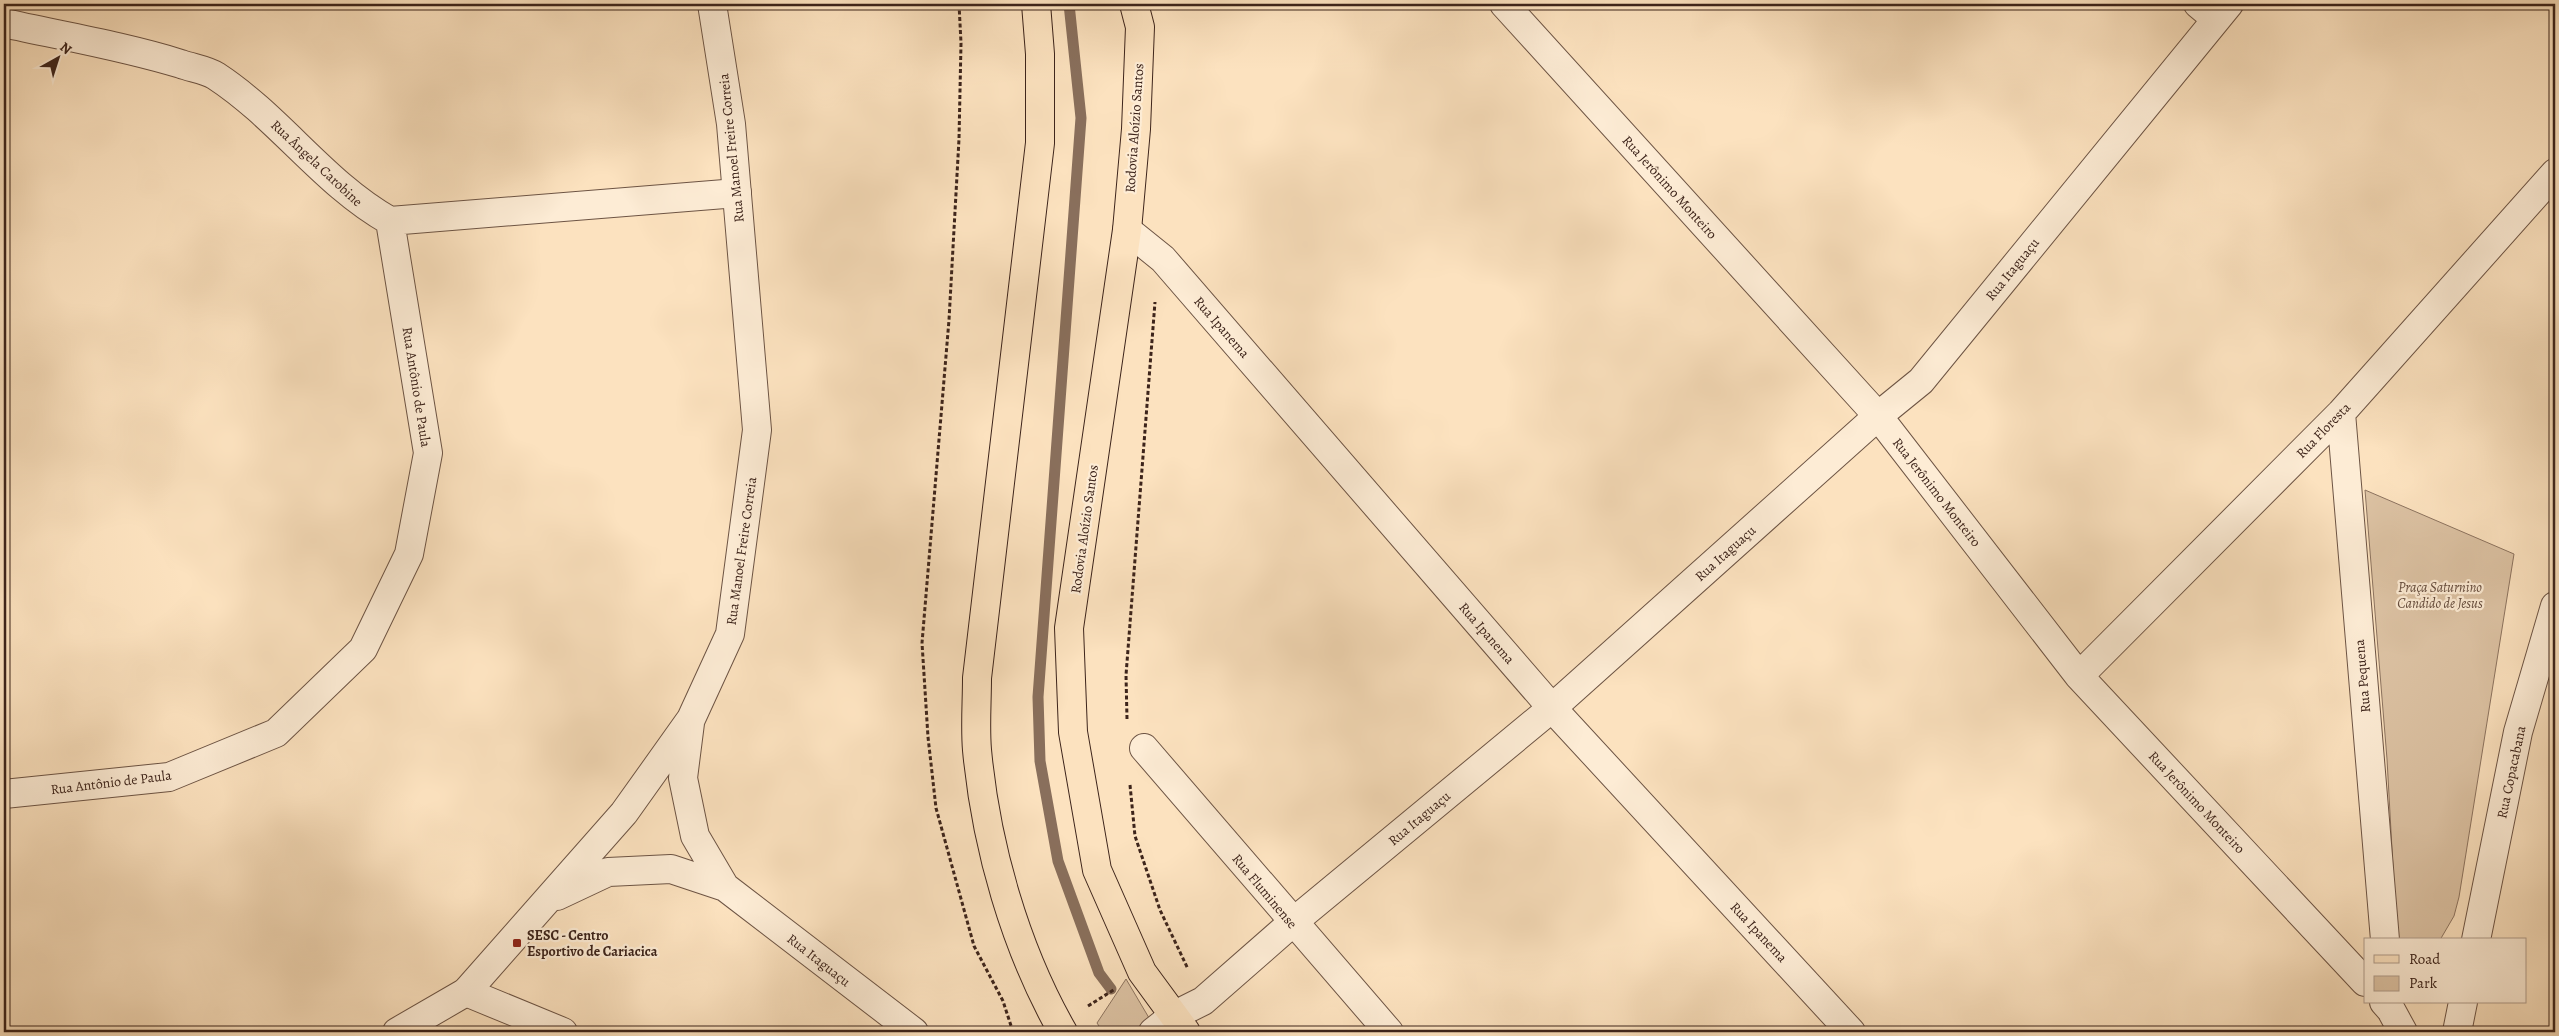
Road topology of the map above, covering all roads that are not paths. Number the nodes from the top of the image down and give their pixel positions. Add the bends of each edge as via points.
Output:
1 (712, 4) edge
2 (1036, 4) edge
3 (1134, 4) edge
4 (1504, 4) edge
5 (2214, 9) edge
6 (4, 23) edge
7 (2555, 174) edge
8 (737, 193) junction
9 (390, 221) junction
10 (1127, 230) junction
11 (2341, 413) junction
12 (1878, 416) junction
13 (2555, 606) edge
14 (2079, 676) junction
15 (1552, 708) junction
16 (691, 719) junction
17 (1144, 748) dead end
18 (4, 794) edge
19 (724, 887) junction
20 (547, 901) junction
21 (1292, 923) junction
22 (2385, 938) edge
23 (2476, 938) edge
24 (2364, 981) edge
25 (466, 992) junction
26 (2463, 1004) edge
27 (1171, 1027) edge
28 (1061, 1028) edge
29 (398, 1032) edge
30 (563, 1032) edge
31 (914, 1032) edge
32 (1389, 1032) edge
33 (1851, 1032) edge
34 (2457, 1032) edge

1 - 8 street, Rua Manoel Freire Correia via 731,124
2 - 28 main road via 1040,54 1040,144 976,678 977,749 987,822 1005,890 1027,954
3 - 10 main road, Rodovia Aloízio Santos via 1140,27 1136,129
4 - 12 street, Rua Jerônimo Monteiro
5 - 12 street, Rua Itaguaçu via 1921,381
6 - 9 street, Rua Ângela Carobine via 162,58 214,75 253,103 346,192
7 - 11 street, Rua Floresta
8 - 9 street
8 - 16 street, Rua Manoel Freire Correia via 757,430 730,634
9 - 18 street, Rua Antônio de Paula via 428,453 409,554 363,649 276,733 170,777
10 - 15 street, Rua Ipanema via 1159,255
10 - 27 main road, Rodovia Aloízio Santos via 1069,628 1072,732 1097,870 1142,972
11 - 14 street, Rua Floresta
11 - 22 street, Rua Pequena
12 - 14 street, Rua Jerônimo Monteiro
12 - 15 street, Rua Itaguaçu
13 - 23 street, Rua Copacabana via 2518,732
14 - 24 street, Rua Jerônimo Monteiro
15 - 21 street, Rua Itaguaçu
15 - 33 street, Rua Ipanema
16 - 19 street, Rua Itaguaçu via 683,778 695,836
16 - 20 street, Rua Manoel Freire Correia via 624,813
17 - 21 street, Rua Fluminense
19 - 20 street, Rua Itaguaçu via 671,869 608,872
19 - 31 street, Rua Itaguaçu
20 - 25 street, Rua Manoel Freire Correia
21 - 27 street, Rua Itaguaçu
21 - 32 street, Rua Fluminense
25 - 29 street, Rua Manoel Freire Correia
25 - 30 street
26 - 34 street

